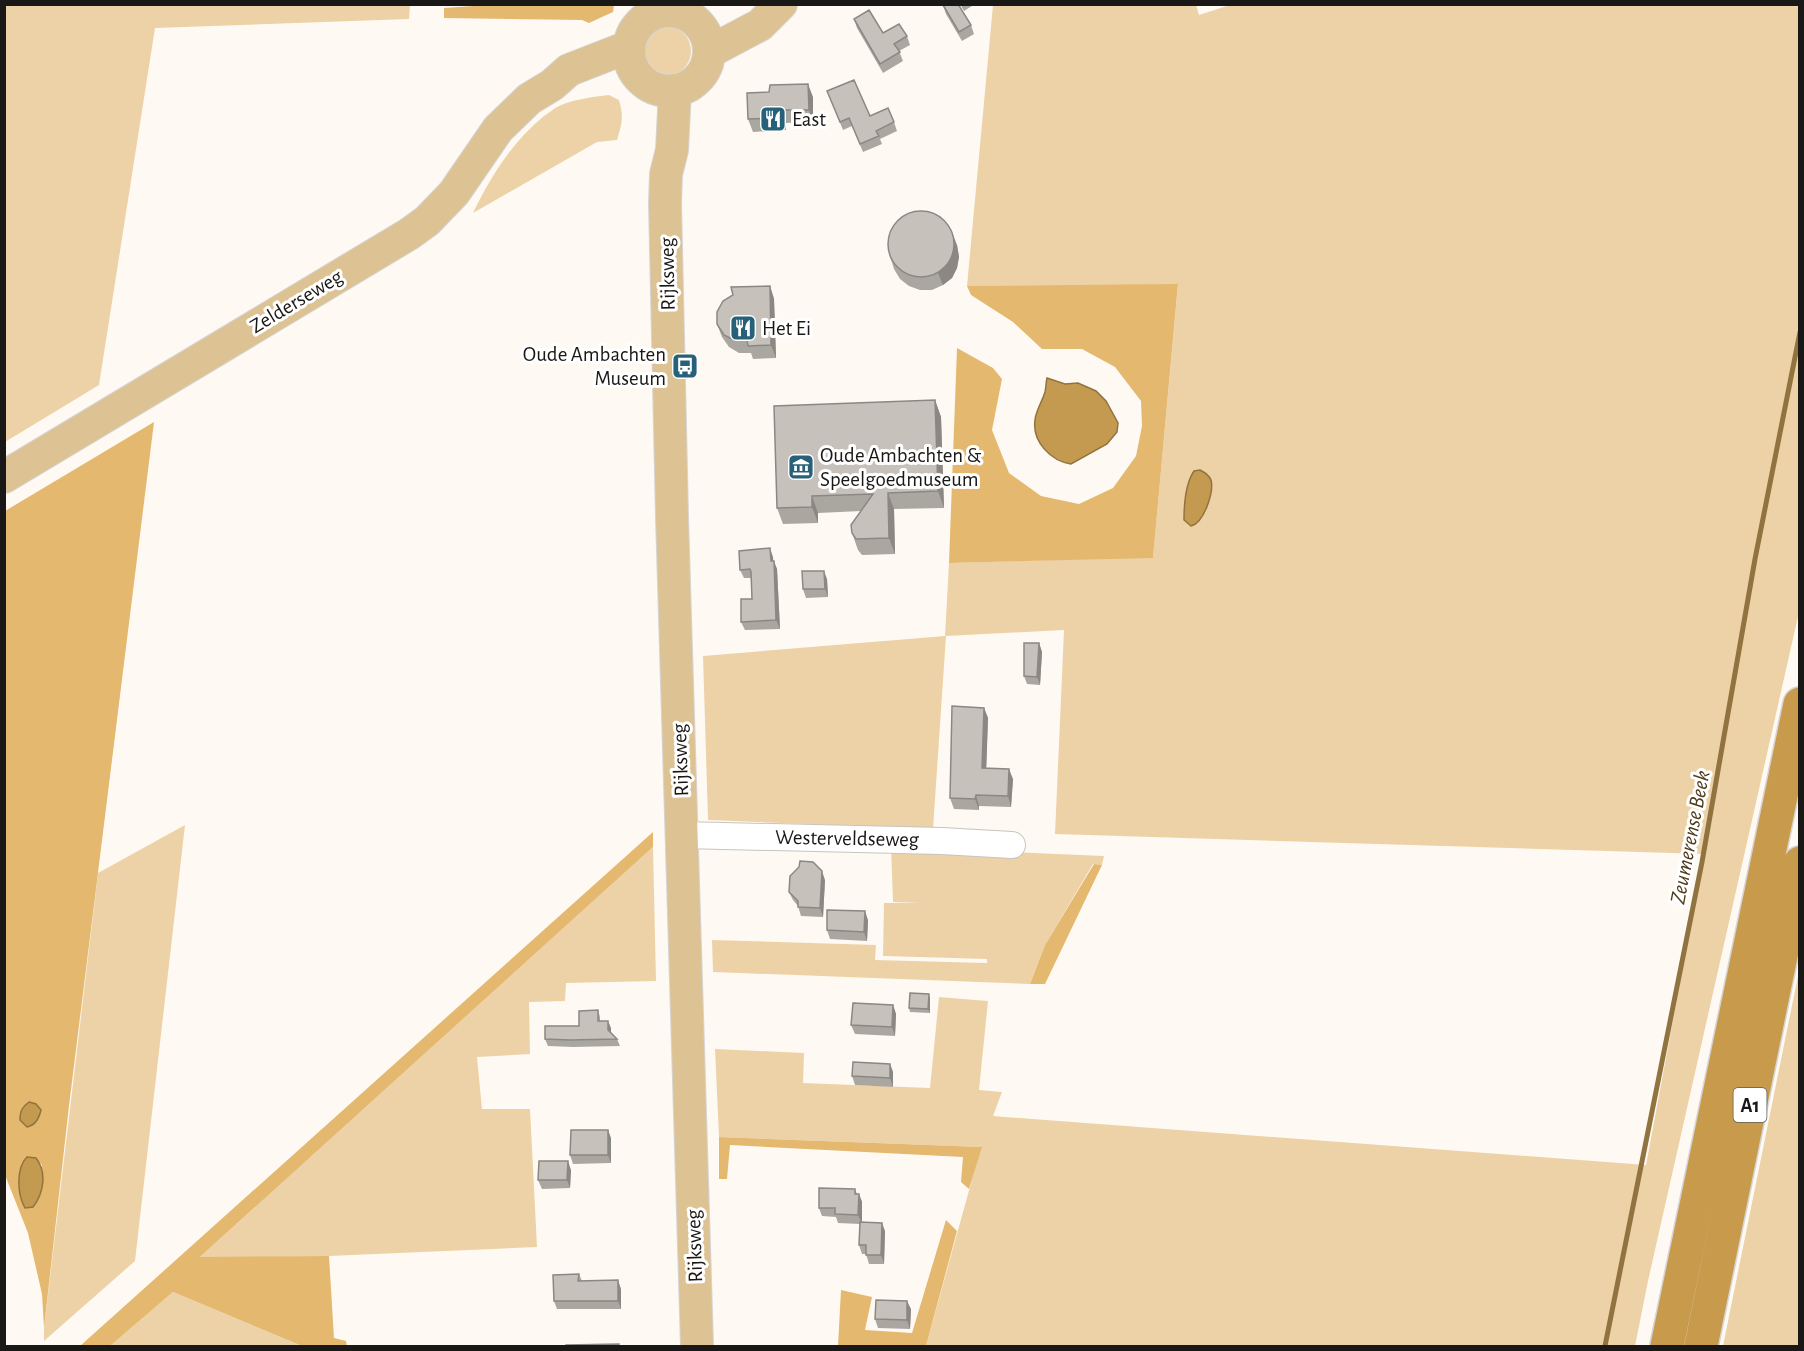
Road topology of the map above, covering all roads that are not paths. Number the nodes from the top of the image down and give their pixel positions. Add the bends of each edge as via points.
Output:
1 (780, 5) edge
2 (663, 9) edge
3 (706, 40) junction
4 (648, 74) junction
5 (4, 477) edge
6 (1800, 704) edge
7 (682, 835) junction
8 (1012, 845) dead end
9 (1800, 863) edge
10 (697, 1347) edge
11 (1667, 1347) edge
12 (1701, 1347) edge

1 - 3 main road via 760,25
2 - 3 main road via 691,17
2 - 4 main road via 640,22 632,33
3 - 4 main road via 702,73 686,87
4 - 5 main road, Zelderseweg via 552,85 529,99 498,129 454,193 427,221
4 - 7 main road, Rijksweg via 672,150 666,174
6 - 11 highway, A1
7 - 8 street, Westerveldseweg
7 - 10 main road, Rijksweg
9 - 12 highway, A1

